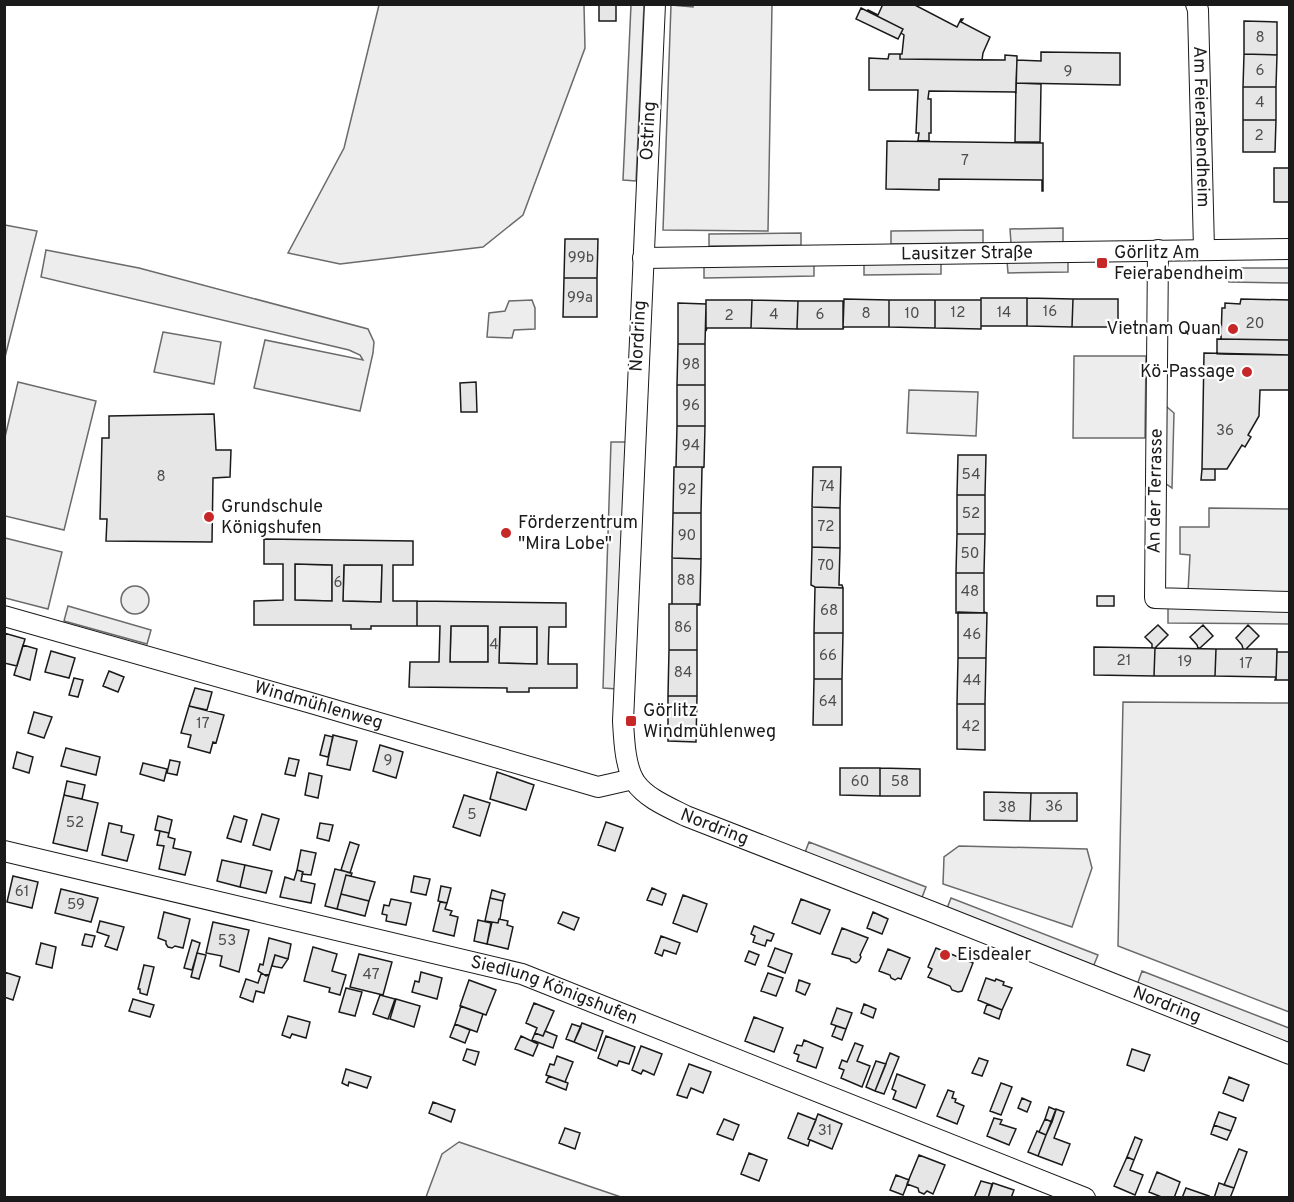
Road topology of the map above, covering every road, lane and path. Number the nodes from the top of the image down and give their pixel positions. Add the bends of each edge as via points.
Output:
1 (655, 4) edge
2 (1196, 4) edge
3 (1204, 249) junction
4 (1290, 249) edge
5 (1158, 250) junction
6 (643, 258) junction
7 (1290, 602) edge
8 (4, 616) edge
9 (633, 778) junction
10 (4, 851) edge
11 (1290, 1054) edge
12 (1084, 1197) edge

1 - 6 street, Ostring
2 - 3 street, Am Feierabendheim
3 - 4 street, Lausitzer Straße
3 - 5 street, Lausitzer Straße
5 - 6 street, Lausitzer Straße
5 - 7 street, An der Terrasse via 1155,598
6 - 9 street, Nordring via 623,721
8 - 9 street, Windmühlenweg via 598,787
9 - 11 street, Nordring via 657,801 686,816
10 - 12 street, Siedlung Königshufen via 522,974

